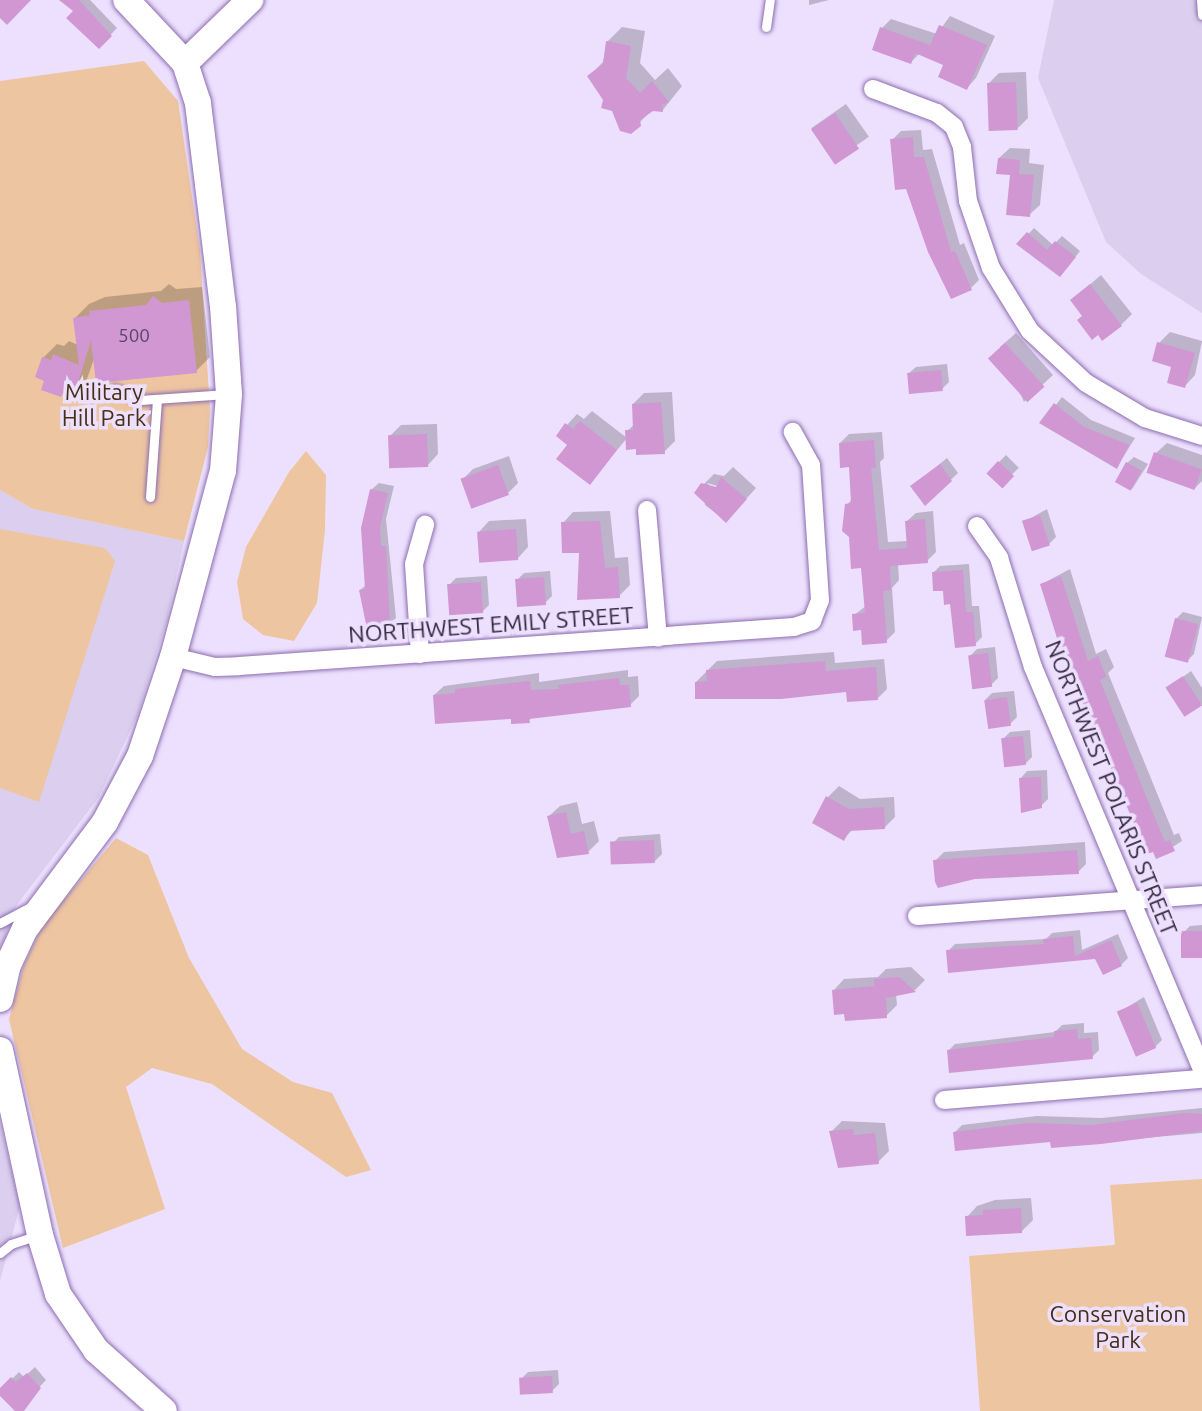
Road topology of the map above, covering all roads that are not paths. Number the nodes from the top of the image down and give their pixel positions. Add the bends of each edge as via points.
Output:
1 (126, 0) edge
2 (250, 0) edge
3 (770, 0) edge
4 (1201, 0) edge
5 (1202, 15) edge
6 (766, 27) dead end
7 (185, 63) junction
8 (873, 89) dead end
9 (115, 389) dead end
10 (229, 394) junction
11 (157, 399) junction
12 (793, 432) dead end
13 (1202, 436) edge
14 (150, 497) dead end
15 (647, 510) dead end
16 (425, 525) dead end
17 (977, 526) dead end
18 (658, 638) junction
19 (420, 654) junction
20 (173, 657) junction
21 (1202, 895) edge
22 (49, 897) junction
23 (1131, 901) junction
24 (917, 916) dead end
25 (0, 923) edge
26 (4, 962) edge
27 (0, 999) edge
28 (0, 1050) edge
29 (1202, 1070) edge
30 (1202, 1079) edge
31 (944, 1100) dead end
32 (40, 1235) junction
33 (0, 1253) edge
34 (164, 1411) edge

1 - 7 street
2 - 7 street
3 - 6 lane
4 - 5 lane
7 - 10 street via 198,103 209,168
8 - 13 street via 937,113 954,127 962,148 968,201 991,268 1030,331 1086,383 1144,418
9 - 11 lane via 141,400
10 - 11 lane
10 - 20 street via 218,494
11 - 14 lane
12 - 18 street, NORTHWEST EMILY STREET via 811,465 820,600 812,621 794,627
15 - 18 street
16 - 19 street via 414,564
17 - 23 street, NORTHWEST POLARIS STREET via 999,558 1033,667
18 - 19 street, NORTHWEST EMILY STREET
19 - 20 street, NORTHWEST EMILY STREET via 215,667
20 - 22 street via 126,788
21 - 23 street
22 - 25 lane
22 - 26 street
23 - 24 street
23 - 29 street, NORTHWEST POLARIS STREET
26 - 27 street
28 - 32 street
30 - 31 street
32 - 33 lane via 10,1244
32 - 34 street via 58,1294 76,1325

